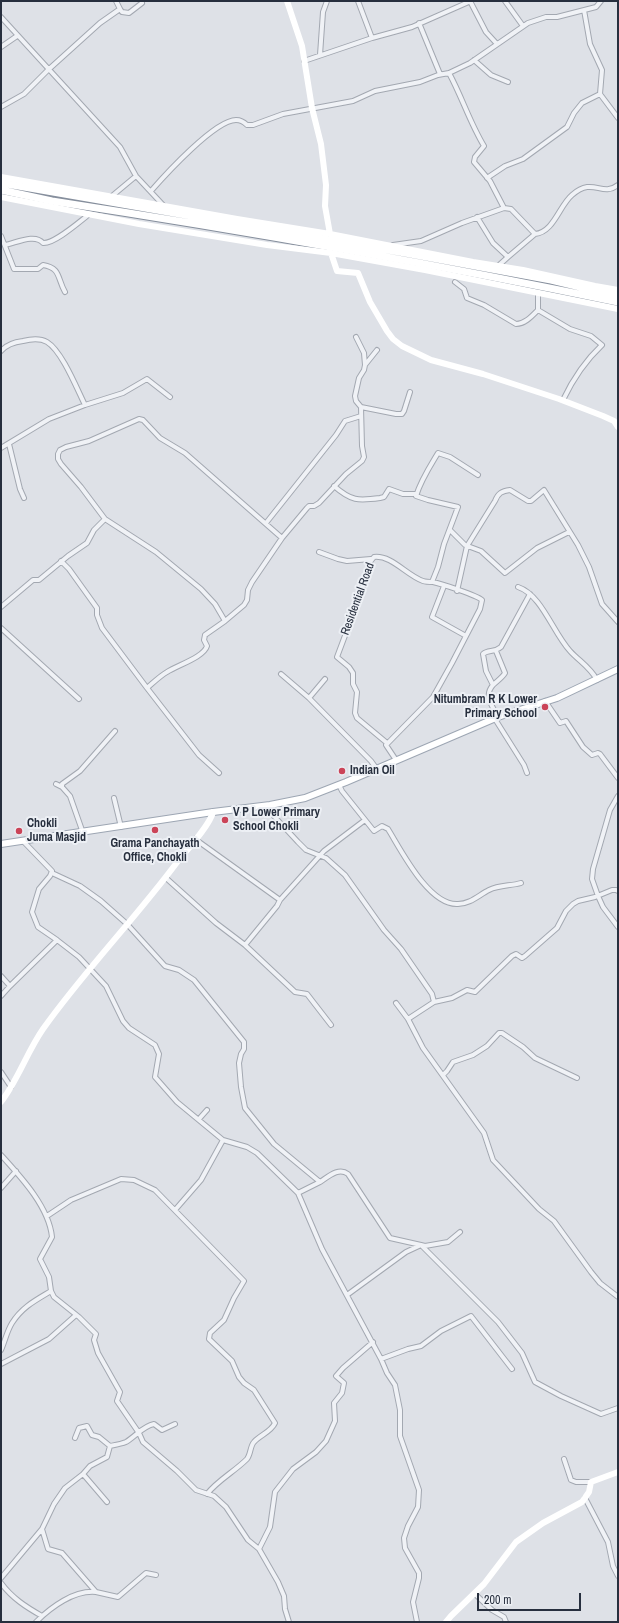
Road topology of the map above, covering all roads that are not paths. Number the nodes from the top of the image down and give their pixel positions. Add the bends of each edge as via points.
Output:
1 (116, 1) edge
2 (287, 1) edge
3 (327, 1) edge
4 (358, 1) edge
5 (505, 1) edge
6 (601, 1) edge
7 (468, 2) edge
8 (142, 3) dead end
9 (120, 10) junction
10 (584, 10) junction
11 (1, 17) edge
12 (419, 23) junction
13 (523, 26) junction
14 (17, 36) junction
15 (372, 38) junction
16 (497, 44) junction
17 (1, 47) edge
18 (320, 55) junction
19 (474, 60) junction
20 (304, 61) junction
21 (48, 70) junction
22 (449, 73) junction
23 (440, 74) junction
24 (508, 82) dead end
25 (600, 94) junction
26 (1, 106) edge
27 (312, 108) junction
28 (618, 118) edge
29 (136, 176) junction
30 (1, 177) edge
31 (488, 178) junction
32 (1, 183) edge
33 (618, 185) edge
34 (1, 190) edge
35 (151, 191) junction
36 (112, 196) junction
37 (1, 197) edge
38 (165, 207) junction
39 (504, 208) junction
40 (87, 216) dead end
41 (477, 218) junction
42 (330, 234) junction
43 (535, 234) junction
44 (1, 236) edge
45 (5, 245) junction
46 (389, 245) junction
47 (331, 253) junction
48 (508, 257) junction
49 (498, 266) junction
50 (455, 282) dead end
51 (618, 290) edge
52 (65, 292) dead end
53 (538, 292) junction
54 (618, 296) edge
55 (618, 302) edge
56 (618, 309) edge
57 (538, 310) junction
58 (356, 337) dead end
59 (1, 350) edge
60 (377, 350) dead end
61 (365, 365) junction
62 (410, 392) dead end
63 (170, 397) dead end
64 (563, 400) junction
65 (85, 405) junction
66 (361, 407) junction
67 (361, 416) junction
68 (618, 427) edge
69 (8, 444) junction
70 (1, 448) edge
71 (434, 449) dead end
72 (438, 453) junction
73 (478, 475) dead end
74 (334, 486) junction
75 (417, 494) junction
76 (24, 498) dead end
77 (105, 519) junction
78 (266, 523) junction
79 (450, 530) junction
80 (569, 532) junction
81 (282, 538) junction
82 (468, 546) junction
83 (319, 552) dead end
84 (372, 556) junction
85 (61, 561) junction
86 (432, 582) junction
87 (444, 586) junction
88 (518, 587) dead end
89 (457, 591) junction
90 (530, 594) junction
91 (1, 607) edge
92 (225, 621) junction
93 (618, 622) edge
94 (1, 628) edge
95 (466, 636) junction
96 (496, 651) junction
97 (618, 669) edge
98 (281, 674) dead end
99 (325, 679) dead end
100 (597, 680) junction
101 (493, 685) junction
102 (147, 688) junction
103 (309, 698) junction
104 (79, 699) dead end
105 (545, 701) junction
106 (497, 718) junction
107 (115, 731) dead end
108 (387, 743) junction
109 (396, 760) junction
110 (376, 768) junction
111 (219, 773) dead end
112 (527, 773) dead end
113 (618, 778) edge
114 (56, 784) dead end
115 (339, 785) junction
116 (62, 787) junction
117 (618, 796) edge
118 (114, 798) dead end
119 (270, 805) junction
120 (213, 812) junction
121 (365, 820) junction
122 (120, 827) junction
123 (83, 832) junction
124 (195, 839) junction
125 (23, 841) junction
126 (1, 844) edge
127 (320, 856) junction
128 (52, 873) junction
129 (166, 878) junction
130 (521, 883) dead end
131 (618, 891) edge
132 (598, 896) junction
133 (280, 900) junction
134 (127, 924) junction
135 (618, 926) edge
136 (58, 940) junction
137 (245, 945) junction
138 (89, 968) junction
139 (1, 976) edge
140 (10, 986) junction
141 (1, 996) edge
142 (434, 1002) junction
143 (396, 1004) dead end
144 (408, 1019) junction
145 (331, 1025) dead end
146 (1, 1072) edge
147 (443, 1075) junction
148 (577, 1078) dead end
149 (11, 1087) junction
150 (1, 1102) edge
151 (207, 1110) dead end
152 (199, 1119) junction
153 (223, 1140) junction
154 (1, 1155) edge
155 (16, 1171) junction
156 (320, 1182) junction
157 (1, 1188) edge
158 (298, 1194) junction
159 (175, 1210) junction
160 (46, 1216) junction
161 (460, 1232) dead end
162 (421, 1245) junction
163 (51, 1291) junction
164 (347, 1295) junction
165 (618, 1297) edge
166 (76, 1315) junction
167 (373, 1342) junction
168 (1, 1350) edge
169 (381, 1359) junction
170 (1, 1364) edge
171 (512, 1369) dead end
172 (618, 1408) edge
173 (175, 1424) dead end
174 (139, 1433) junction
175 (75, 1438) dead end
176 (110, 1446) junction
177 (564, 1459) dead end
178 (618, 1472) edge
179 (83, 1474) junction
180 (591, 1482) junction
181 (207, 1494) junction
182 (585, 1498) junction
183 (107, 1502) dead end
184 (42, 1529) junction
185 (259, 1549) junction
186 (156, 1575) dead end
187 (618, 1576) edge
188 (1, 1578) edge
189 (1, 1583) edge
190 (96, 1592) junction
191 (475, 1594) junction
192 (42, 1616) junction
193 (36, 1622) edge
194 (289, 1622) edge
195 (417, 1622) edge
196 (446, 1622) edge
197 (506, 1622) edge

1 - 9 street
2 - 20 main road via 302,46
3 - 18 street via 323,12
4 - 15 street
5 - 13 street
6 - 10 street via 596,7
7 - 12 street
7 - 16 street via 486,32
8 - 9 street via 129,13
9 - 21 street via 100,23
10 - 13 street via 546,17
10 - 25 street via 590,44 602,70
11 - 14 street
12 - 15 street via 402,31
12 - 23 street
13 - 16 street
14 - 17 street
14 - 21 street
15 - 18 street
16 - 19 street
18 - 20 street
19 - 22 street
19 - 24 street via 491,75
20 - 27 main road
21 - 26 street via 24,94
21 - 29 street via 120,147
22 - 23 street
22 - 31 street via 484,146 474,158 474,162
23 - 27 street via 420,82 375,91 353,101
25 - 28 street
25 - 31 street via 582,103 566,127 523,160 505,166
27 - 35 street via 283,114 253,125 236,120 217,128 178,162
27 - 42 main road via 321,144 326,185 325,206
29 - 35 street
29 - 36 street
30 - 36 main road
31 - 39 street
32 - 54 highway via 398,252
33 - 43 street via 606,190 595,186 582,188 564,203 546,229
34 - 55 highway via 52,201 500,277
35 - 38 street
36 - 38 main road
37 - 47 main road via 139,224
38 - 42 main road
39 - 41 street
39 - 43 street via 511,209
40 - 45 street via 47,244 35,238
41 - 46 street via 421,241
41 - 48 street via 493,243
42 - 46 main road
43 - 48 street
44 - 45 street
45 - 52 street via 14,269 51,266 58,273
46 - 49 main road
47 - 53 main road
47 - 64 main road via 337,271 356,272 360,275 370,302 387,331 402,346 431,360
48 - 49 street
49 - 51 main road
50 - 57 street via 464,289 467,298 516,324 525,321
53 - 56 main road
53 - 57 street
57 - 64 street via 570,329 591,336 602,345 584,364
58 - 61 street via 364,353
59 - 65 street via 5,346 28,340 47,342 58,353
60 - 61 street
61 - 66 street via 355,396
62 - 66 street via 402,414
63 - 65 street via 147,379 124,393
64 - 68 main road via 608,419
65 - 69 street via 49,419
66 - 67 street
67 - 74 street via 364,457
67 - 78 street via 345,421
69 - 70 street
69 - 76 street
71 - 72 street
72 - 73 street via 450,457
72 - 75 street via 423,476
74 - 75 street via 354,499 384,497 389,489 403,494
74 - 81 street via 319,503 307,508
75 - 79 street via 418,498 458,507
77 - 78 street via 61,464 58,454 66,447 89,441 139,419 160,438 185,453
77 - 85 street via 94,530 87,544
77 - 92 street via 156,552 201,589 215,604
78 - 81 street
79 - 82 street
79 - 86 street
80 - 82 street via 537,548 505,573 481,551
80 - 82 street via 544,490 528,501 513,491 504,491 497,496
80 - 93 street via 589,567 602,604
81 - 92 street via 252,582 247,600
82 - 89 street
83 - 84 street via 347,561
84 - 86 street, Residential Road via 385,559 415,577
84 - 108 street, Residential Road via 337,656 352,673 357,692 357,718
85 - 91 street via 44,577 37,581 33,580
85 - 102 street via 96,608 105,632
86 - 87 street, Residential Road
87 - 89 street, Residential Road
87 - 95 street via 432,617
88 - 90 street
89 - 95 street, Residential Road via 482,600
90 - 96 street via 506,640
90 - 100 street via 569,650 587,666
92 - 102 street via 205,635 205,650 168,671
94 - 104 street
95 - 108 street via 433,697
96 - 101 street via 505,673
96 - 101 street via 485,652 483,655 486,671
97 - 100 main road
98 - 103 street
99 - 103 street
100 - 105 main road
101 - 106 street via 488,699
102 - 111 street via 199,755
103 - 110 street
105 - 106 main road
105 - 113 street via 560,723 566,721 587,751 592,755 600,754
106 - 109 main road
106 - 112 street
107 - 116 street via 80,772 62,784
108 - 109 street via 386,747
109 - 110 main road
110 - 115 main road
114 - 116 street
115 - 119 main road via 305,798
115 - 121 street
116 - 123 street via 70,796
117 - 132 street via 610,810 593,869 592,879
118 - 122 street
119 - 120 main road
119 - 127 street via 272,814 298,842 306,850
120 - 122 main road
120 - 124 main road
121 - 127 street
121 - 130 street via 374,831 382,826 388,829 414,870 442,900 458,904 475,899 489,890
122 - 123 main road
123 - 125 main road
124 - 129 main road
124 - 133 street
125 - 126 main road
125 - 128 street
127 - 133 street
127 - 142 street via 326,858 345,875 384,930 401,949 432,994
128 - 134 street via 80,886
128 - 136 street via 39,889 32,912 38,927
129 - 134 main road
129 - 137 street
131 - 132 street via 612,890
132 - 135 street
132 - 142 street via 573,904 557,928 543,941 522,958 516,954 512,956 475,992 467,990 452,998
133 - 137 street
134 - 138 main road
134 - 156 street via 164,966 180,970 194,980 242,1038 244,1049 239,1063 245,1108 274,1144
136 - 138 street
136 - 140 street
137 - 145 street via 295,992 308,994
138 - 149 main road via 42,1030
138 - 152 street via 106,986 123,1021 155,1045 159,1054 155,1077 177,1102
139 - 140 street
140 - 141 street
142 - 144 street
143 - 144 street
144 - 147 street via 423,1048
146 - 149 street
147 - 148 street via 452,1062 473,1056 502,1033 535,1058
147 - 165 street via 486,1137 494,1160 539,1209 554,1221 600,1283
149 - 150 main road
151 - 152 street
152 - 153 street
153 - 158 street via 247,1147 257,1153
153 - 159 street via 201,1180
154 - 155 street
155 - 157 street
155 - 160 street
156 - 158 street
156 - 162 street via 343,1171 390,1238
158 - 164 street via 322,1249
159 - 160 street via 155,1190 126,1178 71,1200
159 - 181 street via 244,1281 224,1320 210,1333 209,1339 232,1361 239,1377 254,1390 275,1423 273,1428 254,1442 248,1457
160 - 163 street via 52,1238 40,1259 49,1277
161 - 162 street via 448,1242
162 - 164 street via 406,1252
162 - 172 street via 498,1322 522,1353 535,1382 601,1414
163 - 166 street via 57,1300
163 - 168 street via 21,1311 12,1324
164 - 167 street
166 - 170 street via 49,1339
166 - 174 street via 96,1334 94,1340 98,1353 120,1392 117,1401
167 - 169 street
167 - 185 street via 336,1376 344,1383 342,1393 334,1403 335,1421 326,1441 293,1469 275,1492 270,1527
169 - 171 street via 420,1346 441,1331 471,1316
169 - 195 street via 396,1385 400,1410 400,1436 419,1490 418,1507 404,1538 405,1548 419,1573 419,1583 413,1602
173 - 174 street via 162,1430 154,1424 147,1425
174 - 176 street via 125,1442
174 - 181 street via 143,1442 196,1490
175 - 176 street via 79,1428 87,1426 92,1435
176 - 179 street via 107,1457 90,1466
177 - 180 street via 571,1480
178 - 180 main road
179 - 183 street
179 - 184 street via 65,1488
180 - 182 main road
181 - 185 street via 214,1496 226,1507 248,1540
182 - 187 street via 608,1542
182 - 191 main road via 521,1537
184 - 188 street
184 - 190 street via 48,1549 62,1554
185 - 194 street via 284,1596
186 - 190 street via 146,1574 118,1597
189 - 192 street via 24,1607
190 - 192 street via 90,1591 62,1601
191 - 196 main road
191 - 197 street via 504,1617
192 - 193 street

